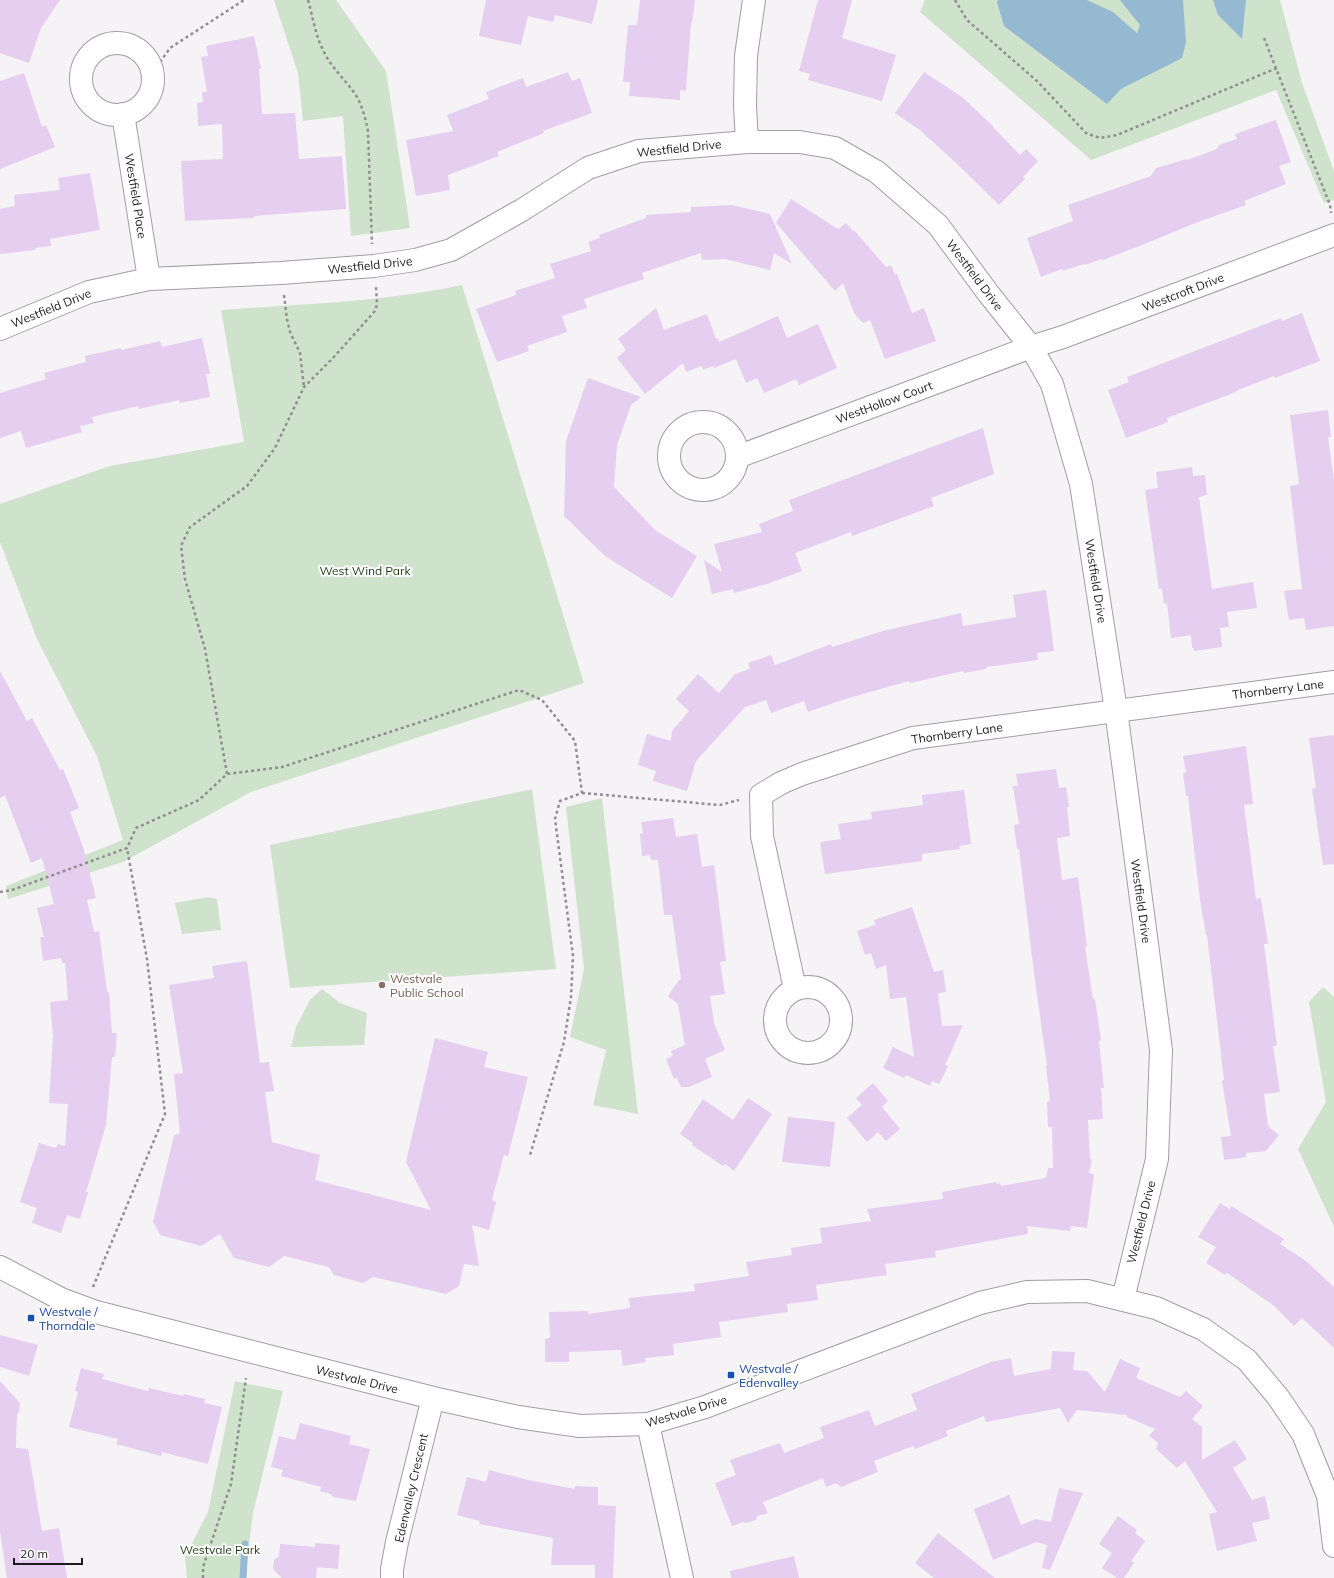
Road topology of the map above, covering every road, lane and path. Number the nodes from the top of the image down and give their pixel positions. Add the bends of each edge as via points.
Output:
1 (244, 0) edge
2 (308, 0) edge
3 (754, 0) edge
4 (955, 0) edge
5 (1264, 38) dead end
6 (1277, 68) junction
7 (153, 72) junction
8 (123, 114) junction
9 (747, 142) junction
10 (1333, 238) edge
11 (373, 248) dead end
12 (281, 273) junction
13 (149, 279) junction
14 (376, 285) dead end
15 (0, 329) edge
16 (1031, 347) junction
17 (304, 387) junction
18 (737, 456) dead end
19 (1334, 682) edge
20 (1116, 710) junction
21 (227, 774) junction
22 (582, 793) junction
23 (761, 795) junction
24 (127, 848) junction
25 (0, 892) edge
26 (795, 989) dead end
27 (530, 1155) dead end
28 (0, 1267) edge
29 (1123, 1299) junction
30 (84, 1308) junction
31 (246, 1378) dead end
32 (433, 1398) junction
33 (648, 1424) junction
34 (1334, 1546) edge
35 (203, 1578) edge
36 (392, 1578) edge
37 (682, 1578) edge

1 - 7 path via 170,48
2 - 11 path via 323,50 356,97 364,114 368,132
3 - 9 street via 746,56
4 - 6 path via 967,20 1037,81 1086,133 1100,138 1117,135
5 - 6 path
6 - 10 path via 1330,205
7 - 8 street via 149,95 135,110
7 - 8 street via 147,58 135,47 118,42 102,46 92,52 84,65 81,82 85,94 90,102 104,112
8 - 13 street, Westfield Place
9 - 12 street, Westfield Drive via 639,151 588,168 522,210 451,250 415,260 374,266
9 - 16 street, Westfield Drive via 800,142 835,148 877,172 938,225
10 - 16 street, Westcroft Drive
12 - 13 street, Westfield Drive
12 - 17 path via 287,319 300,353
13 - 15 street, Westfield Drive via 89,292
14 - 17 path via 378,304 375,311
16 - 18 street, WestHollow Court
16 - 20 street, Westfield Drive via 1052,384 1081,484
17 - 21 path via 274,448 247,486 190,527 181,546 185,579 205,649
19 - 20 street, Thornberry Lane
20 - 23 street, Thornberry Lane via 913,738 802,774
20 - 29 street, Westfield Drive via 1161,1050 1157,1160
21 - 22 path via 282,767 519,690 542,700 575,741
21 - 24 path via 199,800 136,828
22 - 23 path via 720,805
22 - 27 path via 560,801 555,819 573,956 571,997 564,1042
23 - 26 street via 762,836
24 - 25 path via 12,890
24 - 30 path via 147,959 166,1114
28 - 30 street, Westvale Drive via 61,1299
29 - 33 street, Westvale Drive via 1087,1291 1027,1292 980,1303 705,1407
29 - 34 street, Westvale Drive via 1156,1308 1203,1329 1247,1360 1278,1396 1303,1434 1328,1496
30 - 32 street, Westvale Drive
31 - 35 path via 230,1484 204,1567
32 - 33 street, Westvale Drive via 518,1417 580,1426
32 - 36 street, Edenvalley Crescent via 397,1542
33 - 37 street

